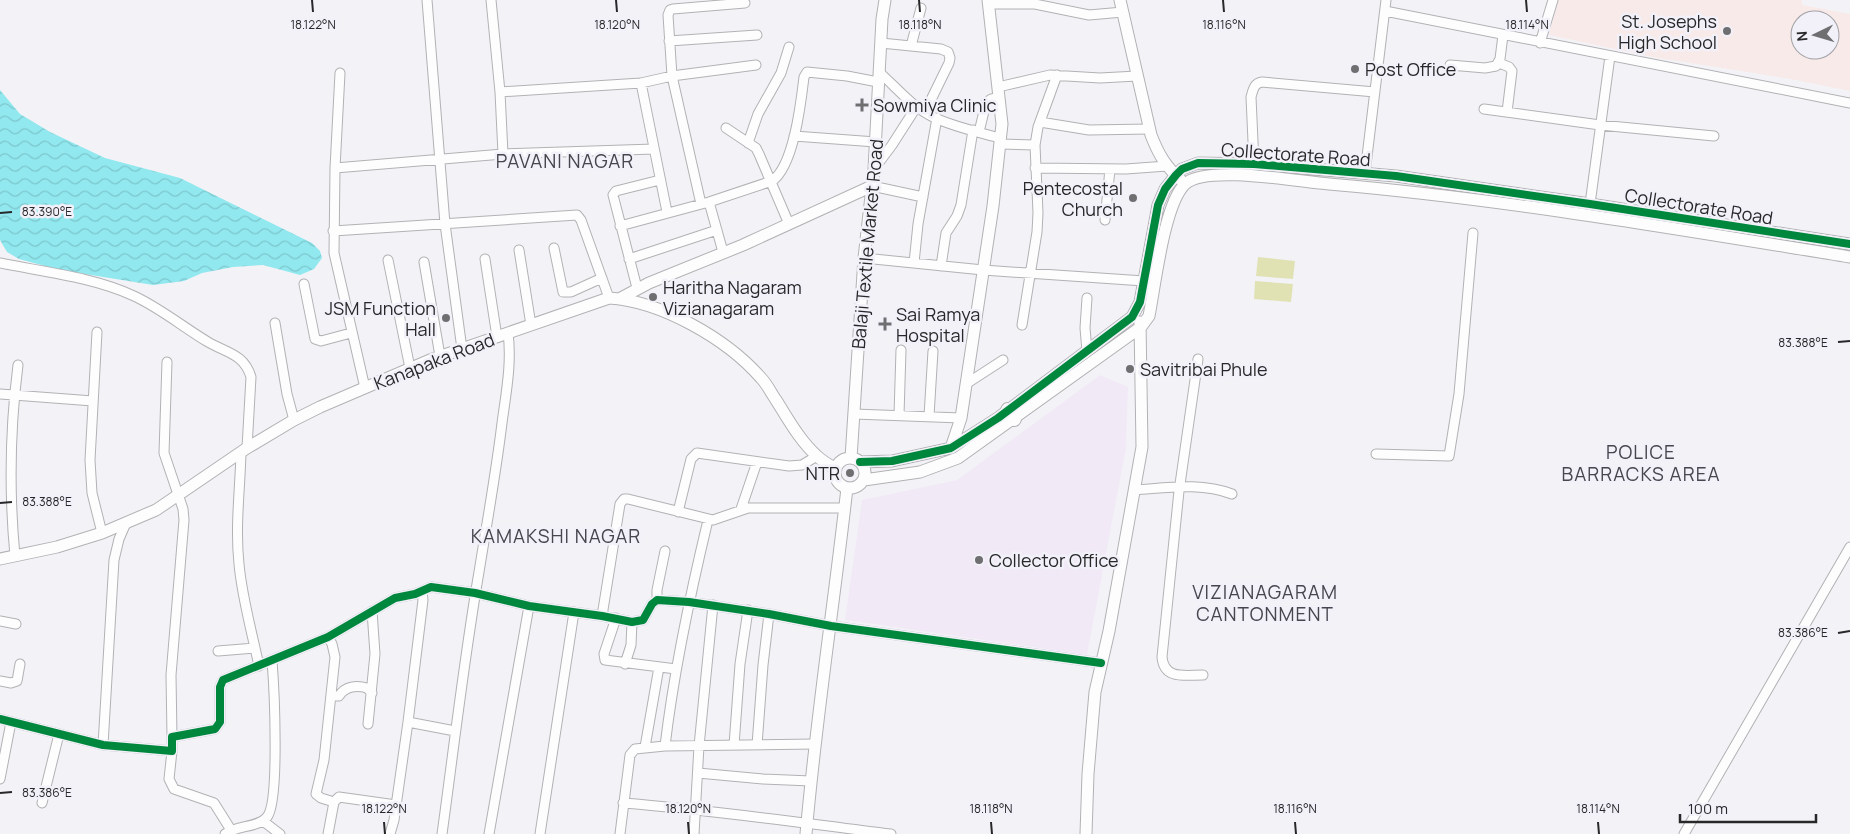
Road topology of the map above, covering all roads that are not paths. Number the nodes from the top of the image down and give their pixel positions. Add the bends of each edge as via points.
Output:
1 (427, 0) edge
2 (491, 0) edge
3 (885, 0) edge
4 (1120, 0) edge
5 (1386, 0) edge
6 (1553, 0) edge
7 (989, 2) edge
8 (745, 3) dead end
9 (921, 8) dead end
10 (1385, 11) junction
11 (1123, 12) junction
12 (757, 35) dead end
13 (1504, 35) junction
14 (669, 41) junction
15 (880, 43) junction
16 (1540, 43) junction
17 (911, 46) junction
18 (789, 47) dead end
19 (1610, 56) junction
20 (1499, 63) junction
21 (756, 65) dead end
22 (1450, 65) dead end
23 (340, 74) dead end
24 (1057, 75) junction
25 (672, 76) junction
26 (1137, 76) junction
27 (879, 77) junction
28 (641, 83) junction
29 (500, 92) junction
30 (998, 92) junction
31 (1375, 92) junction
32 (1850, 103) edge
33 (917, 106) junction
34 (1484, 109) dead end
35 (925, 112) junction
36 (1507, 112) junction
37 (937, 118) junction
38 (1040, 122) junction
39 (1600, 125) junction
40 (726, 128) dead end
41 (1149, 129) junction
42 (976, 131) junction
43 (794, 136) junction
44 (1714, 136) dead end
45 (1000, 141) junction
46 (748, 142) junction
47 (876, 142) junction
48 (1035, 145) junction
49 (654, 149) junction
50 (503, 154) junction
51 (441, 159) junction
52 (1254, 164) junction
53 (335, 168) junction
54 (1036, 168) junction
55 (874, 169) junction
56 (1110, 169) junction
57 (1171, 170) junction
58 (1365, 173) junction
59 (660, 180) junction
60 (772, 181) junction
61 (1186, 183) junction
62 (872, 186) junction
63 (923, 197) junction
64 (705, 203) junction
65 (1590, 204) junction
66 (667, 212) junction
67 (1106, 220) dead end
68 (445, 224) junction
69 (789, 224) junction
70 (620, 226) junction
71 (717, 230) junction
72 (333, 231) junction
73 (1473, 233) dead end
74 (1850, 244) edge
75 (554, 248) dead end
76 (519, 250) dead end
77 (723, 252) junction
78 (864, 258) junction
79 (1850, 258) edge
80 (485, 259) dead end
81 (629, 259) junction
82 (388, 260) dead end
83 (424, 262) dead end
84 (0, 263) edge
85 (914, 263) junction
86 (941, 266) junction
87 (983, 270) junction
88 (1029, 274) junction
89 (602, 278) junction
90 (1144, 281) junction
91 (304, 284) dead end
92 (637, 288) junction
93 (1087, 298) dead end
94 (610, 299) junction
95 (1136, 309) junction
96 (274, 323) dead end
97 (531, 325) junction
98 (1022, 325) dead end
99 (1141, 327) junction
100 (98, 332) dead end
101 (351, 333) junction
102 (503, 335) junction
103 (462, 349) junction
104 (901, 350) dead end
105 (1087, 350) junction
106 (933, 351) dead end
107 (440, 356) junction
108 (1198, 359) dead end
109 (1003, 360) dead end
110 (168, 362) dead end
111 (18, 365) dead end
112 (410, 368) junction
113 (966, 384) junction
114 (365, 388) junction
115 (0, 394) edge
116 (14, 395) junction
117 (93, 401) junction
118 (854, 414) junction
119 (1011, 414) junction
120 (899, 415) junction
121 (929, 416) junction
122 (961, 418) junction
123 (294, 420) junction
124 (951, 448) junction
125 (244, 450) junction
126 (1376, 454) dead end
127 (816, 456) junction
128 (856, 460) junction
129 (892, 461) junction
130 (757, 462) junction
131 (836, 469) junction
132 (896, 476) junction
133 (864, 480) junction
134 (1180, 486) junction
135 (847, 488) junction
136 (1134, 490) junction
137 (1232, 494) dead end
138 (179, 495) junction
139 (844, 508) junction
140 (741, 509) junction
141 (678, 512) junction
142 (708, 520) junction
143 (126, 523) junction
144 (102, 533) junction
145 (1850, 547) edge
146 (665, 551) dead end
147 (15, 556) junction
148 (0, 559) edge
149 (422, 591) junction
150 (475, 593) junction
151 (657, 600) junction
152 (689, 602) junction
153 (713, 605) junction
154 (529, 606) junction
155 (748, 610) junction
156 (372, 612) junction
157 (574, 612) junction
158 (769, 614) junction
159 (602, 616) junction
160 (616, 618) junction
161 (0, 622) edge
162 (632, 622) junction
163 (16, 624) dead end
164 (831, 626) junction
165 (328, 637) junction
166 (255, 648) junction
167 (218, 651) dead end
168 (272, 661) junction
169 (1101, 663) junction
170 (20, 664) dead end
171 (624, 664) junction
172 (259, 666) junction
173 (659, 667) junction
174 (676, 669) junction
175 (1203, 675) dead end
176 (0, 681) edge
177 (372, 693) junction
178 (331, 696) junction
179 (0, 719) edge
180 (11, 722) junction
181 (408, 722) junction
182 (368, 724) dead end
183 (454, 731) junction
184 (59, 734) junction
185 (172, 737) junction
186 (815, 744) junction
187 (734, 745) junction
188 (757, 745) junction
189 (103, 746) junction
190 (665, 746) junction
191 (699, 746) junction
192 (645, 747) junction
193 (172, 751) junction
194 (698, 773) junction
195 (0, 779) edge
196 (811, 781) junction
197 (334, 802) junction
198 (42, 803) dead end
199 (624, 803) junction
200 (396, 805) junction
201 (696, 808) junction
202 (263, 821) junction
203 (806, 829) edge
204 (228, 832) edge
205 (280, 834) edge
206 (328, 834) edge
207 (390, 834) edge
208 (442, 834) edge
209 (489, 834) edge
210 (540, 834) edge
211 (620, 834) edge
212 (694, 834) edge
213 (891, 834) edge
214 (1086, 834) edge
215 (1684, 834) edge

1 - 51 street
2 - 29 street
3 - 15 street, Balaji Textile Market Road
4 - 11 street
5 - 10 street
6 - 16 street
7 - 11 street via 1035,4 1090,14
7 - 30 street
8 - 14 street via 670,10
9 - 17 street
10 - 13 street
10 - 31 street
11 - 26 street
12 - 14 street
13 - 16 street
13 - 20 street
14 - 25 street
15 - 17 street
15 - 27 street, Balaji Textile Market Road
16 - 19 street
17 - 35 street via 941,49 950,55
18 - 46 street via 781,73 758,114
19 - 32 street
19 - 39 street
20 - 22 street via 1485,68
20 - 36 street via 1513,73
21 - 25 street
23 - 53 street
24 - 26 street
24 - 30 street via 1032,78
24 - 38 street
25 - 28 street
25 - 64 street
26 - 41 street
27 - 33 street
27 - 43 street via 807,72
27 - 47 street, Balaji Textile Market Road
28 - 29 street
28 - 49 street
29 - 50 street
30 - 42 street via 986,103
30 - 45 street via 1002,124
31 - 52 street via 1257,83 1251,97
31 - 58 street
33 - 35 street
33 - 55 street
34 - 36 street
35 - 37 street
36 - 39 street
37 - 42 street
37 - 63 street
38 - 41 street via 1089,130
38 - 48 street
39 - 44 street
39 - 65 street
40 - 46 street
41 - 57 street via 1158,154
42 - 45 street
42 - 86 street via 961,205 946,233
43 - 47 street
43 - 60 street via 780,174
45 - 48 street
45 - 87 street
46 - 60 street via 759,154
47 - 55 street, Balaji Textile Market Road
48 - 54 street
49 - 50 street
49 - 59 street
50 - 51 street
51 - 53 street
51 - 68 street
52 - 57 street, Collectorate Road via 1198,164
52 - 58 street, Collectorate Road
53 - 72 street
54 - 56 street
54 - 88 street via 1038,213
55 - 62 street, Balaji Textile Market Road
56 - 57 street
56 - 67 street
57 - 61 street
57 - 90 street, Collectorate Road via 1158,205
58 - 65 street, Collectorate Road
59 - 66 street
59 - 70 street via 614,193
60 - 64 street
60 - 69 street
61 - 79 street, Collectorate Road via 1203,176 1253,175 1390,189 1589,215
61 - 99 street, Collectorate Road via 1173,200 1149,316
62 - 63 street
62 - 69 street, Kanapaka Road
62 - 78 street, Balaji Textile Market Road
63 - 85 street
64 - 66 street
64 - 71 street
65 - 74 street, Collectorate Road
66 - 70 street
68 - 72 street
68 - 89 street via 577,215 582,220
68 - 103 street
69 - 77 street, Kanapaka Road
70 - 81 street
71 - 77 street
71 - 81 street
72 - 101 street via 336,264
73 - 126 street via 1449,456
75 - 89 street via 563,292 571,292
76 - 97 street
77 - 92 street, Kanapaka Road
78 - 85 street
78 - 118 street, Balaji Textile Market Road
80 - 102 street
81 - 92 street
82 - 112 street
83 - 107 street
84 - 125 street via 96,283 132,295 240,359 251,377
85 - 86 street
86 - 87 street
87 - 88 street
87 - 113 street
88 - 90 street
88 - 98 street
89 - 94 street
90 - 95 street, Collectorate Road
91 - 101 street via 315,339 321,341
92 - 94 street, Kanapaka Road
93 - 105 street
94 - 97 street, Kanapaka Road
94 - 127 street via 649,305 681,320 733,352 762,378
95 - 99 street
95 - 105 street, Collectorate Road via 1132,317
96 - 123 street
97 - 102 street, Kanapaka Road
99 - 119 street, Collectorate Road
99 - 136 street via 1142,447
100 - 117 street
101 - 114 street
102 - 103 street, Kanapaka Road
102 - 150 street via 510,350 508,382
103 - 107 street, Kanapaka Road
104 - 120 street
105 - 119 street, Collectorate Road
106 - 121 street
107 - 112 street, Kanapaka Road
108 - 134 street
109 - 113 street
110 - 138 street via 164,454
111 - 116 street
112 - 114 street, Kanapaka Road
113 - 122 street
114 - 123 street, Kanapaka Road
115 - 116 street
116 - 117 street
116 - 147 street via 11,494
117 - 144 street via 91,479
118 - 120 street
118 - 128 street, Balaji Textile Market Road
119 - 124 street, Collectorate Road
119 - 132 street, Collectorate Road via 958,458 920,472
120 - 121 street
121 - 122 street
122 - 124 street
123 - 125 street, Kanapaka Road
124 - 129 street, Collectorate Road
125 - 138 street, Kanapaka Road
125 - 166 street via 237,522 238,562
127 - 130 street via 795,466
127 - 131 street
128 - 129 street, Collectorate Road
128 - 131 street via 842,461
128 - 133 street via 865,470
129 - 132 street
130 - 140 street
130 - 141 street via 702,453 693,455
131 - 135 street via 838,483
132 - 133 street, Collectorate Road
133 - 135 street, Collectorate Road via 856,487
134 - 136 street
134 - 137 street via 1213,488
134 - 175 street via 1162,657 1165,670
135 - 139 street
136 - 169 street
138 - 143 street, Kanapaka Road via 156,510
138 - 185 street via 184,520 172,675
139 - 140 street
139 - 164 street
140 - 142 street via 720,519
141 - 142 street
141 - 159 street via 628,499 622,501
142 - 152 street
143 - 144 street, Kanapaka Road
143 - 189 street via 114,560
144 - 147 street, Kanapaka Road
145 - 215 street
146 - 151 street
147 - 148 street, Kanapaka Road
149 - 150 street via 437,587
149 - 156 street via 395,598
149 - 181 street
150 - 154 street
150 - 183 street
151 - 152 street
151 - 162 street via 643,620
152 - 153 street
152 - 174 street
153 - 155 street
153 - 191 street
154 - 157 street
154 - 209 street
155 - 158 street
155 - 187 street
156 - 165 street
156 - 177 street via 375,654
157 - 159 street
157 - 210 street
158 - 164 street
158 - 188 street
159 - 160 street
160 - 162 street
160 - 171 street via 604,657 608,662
161 - 163 street
162 - 171 street via 631,645
164 - 169 street
164 - 186 street
165 - 168 street
165 - 178 street via 335,657
166 - 167 street
166 - 172 street
168 - 172 street
168 - 202 street via 276,724 273,802 269,815
169 - 214 street via 1088,764
170 - 176 street via 17,681
171 - 173 street
172 - 185 street via 221,682 220,722 215,729
173 - 174 street
173 - 192 street
174 - 190 street
177 - 178 street via 367,688 352,686 339,696
177 - 182 street
178 - 197 street via 324,760 316,794
179 - 180 street
180 - 184 street
180 - 195 street
181 - 183 street
181 - 200 street
183 - 208 street
184 - 189 street
184 - 198 street
185 - 193 street
186 - 188 street
186 - 196 street
187 - 188 street
187 - 191 street
189 - 193 street
190 - 191 street
190 - 192 street
191 - 194 street
192 - 199 street via 630,755
193 - 204 street via 169,779 174,789 214,804
194 - 196 street
194 - 201 street
196 - 203 street
197 - 200 street via 339,797
197 - 206 street
199 - 201 street
199 - 211 street
200 - 207 street
201 - 203 street
201 - 212 street
202 - 204 street
202 - 205 street
203 - 213 street

